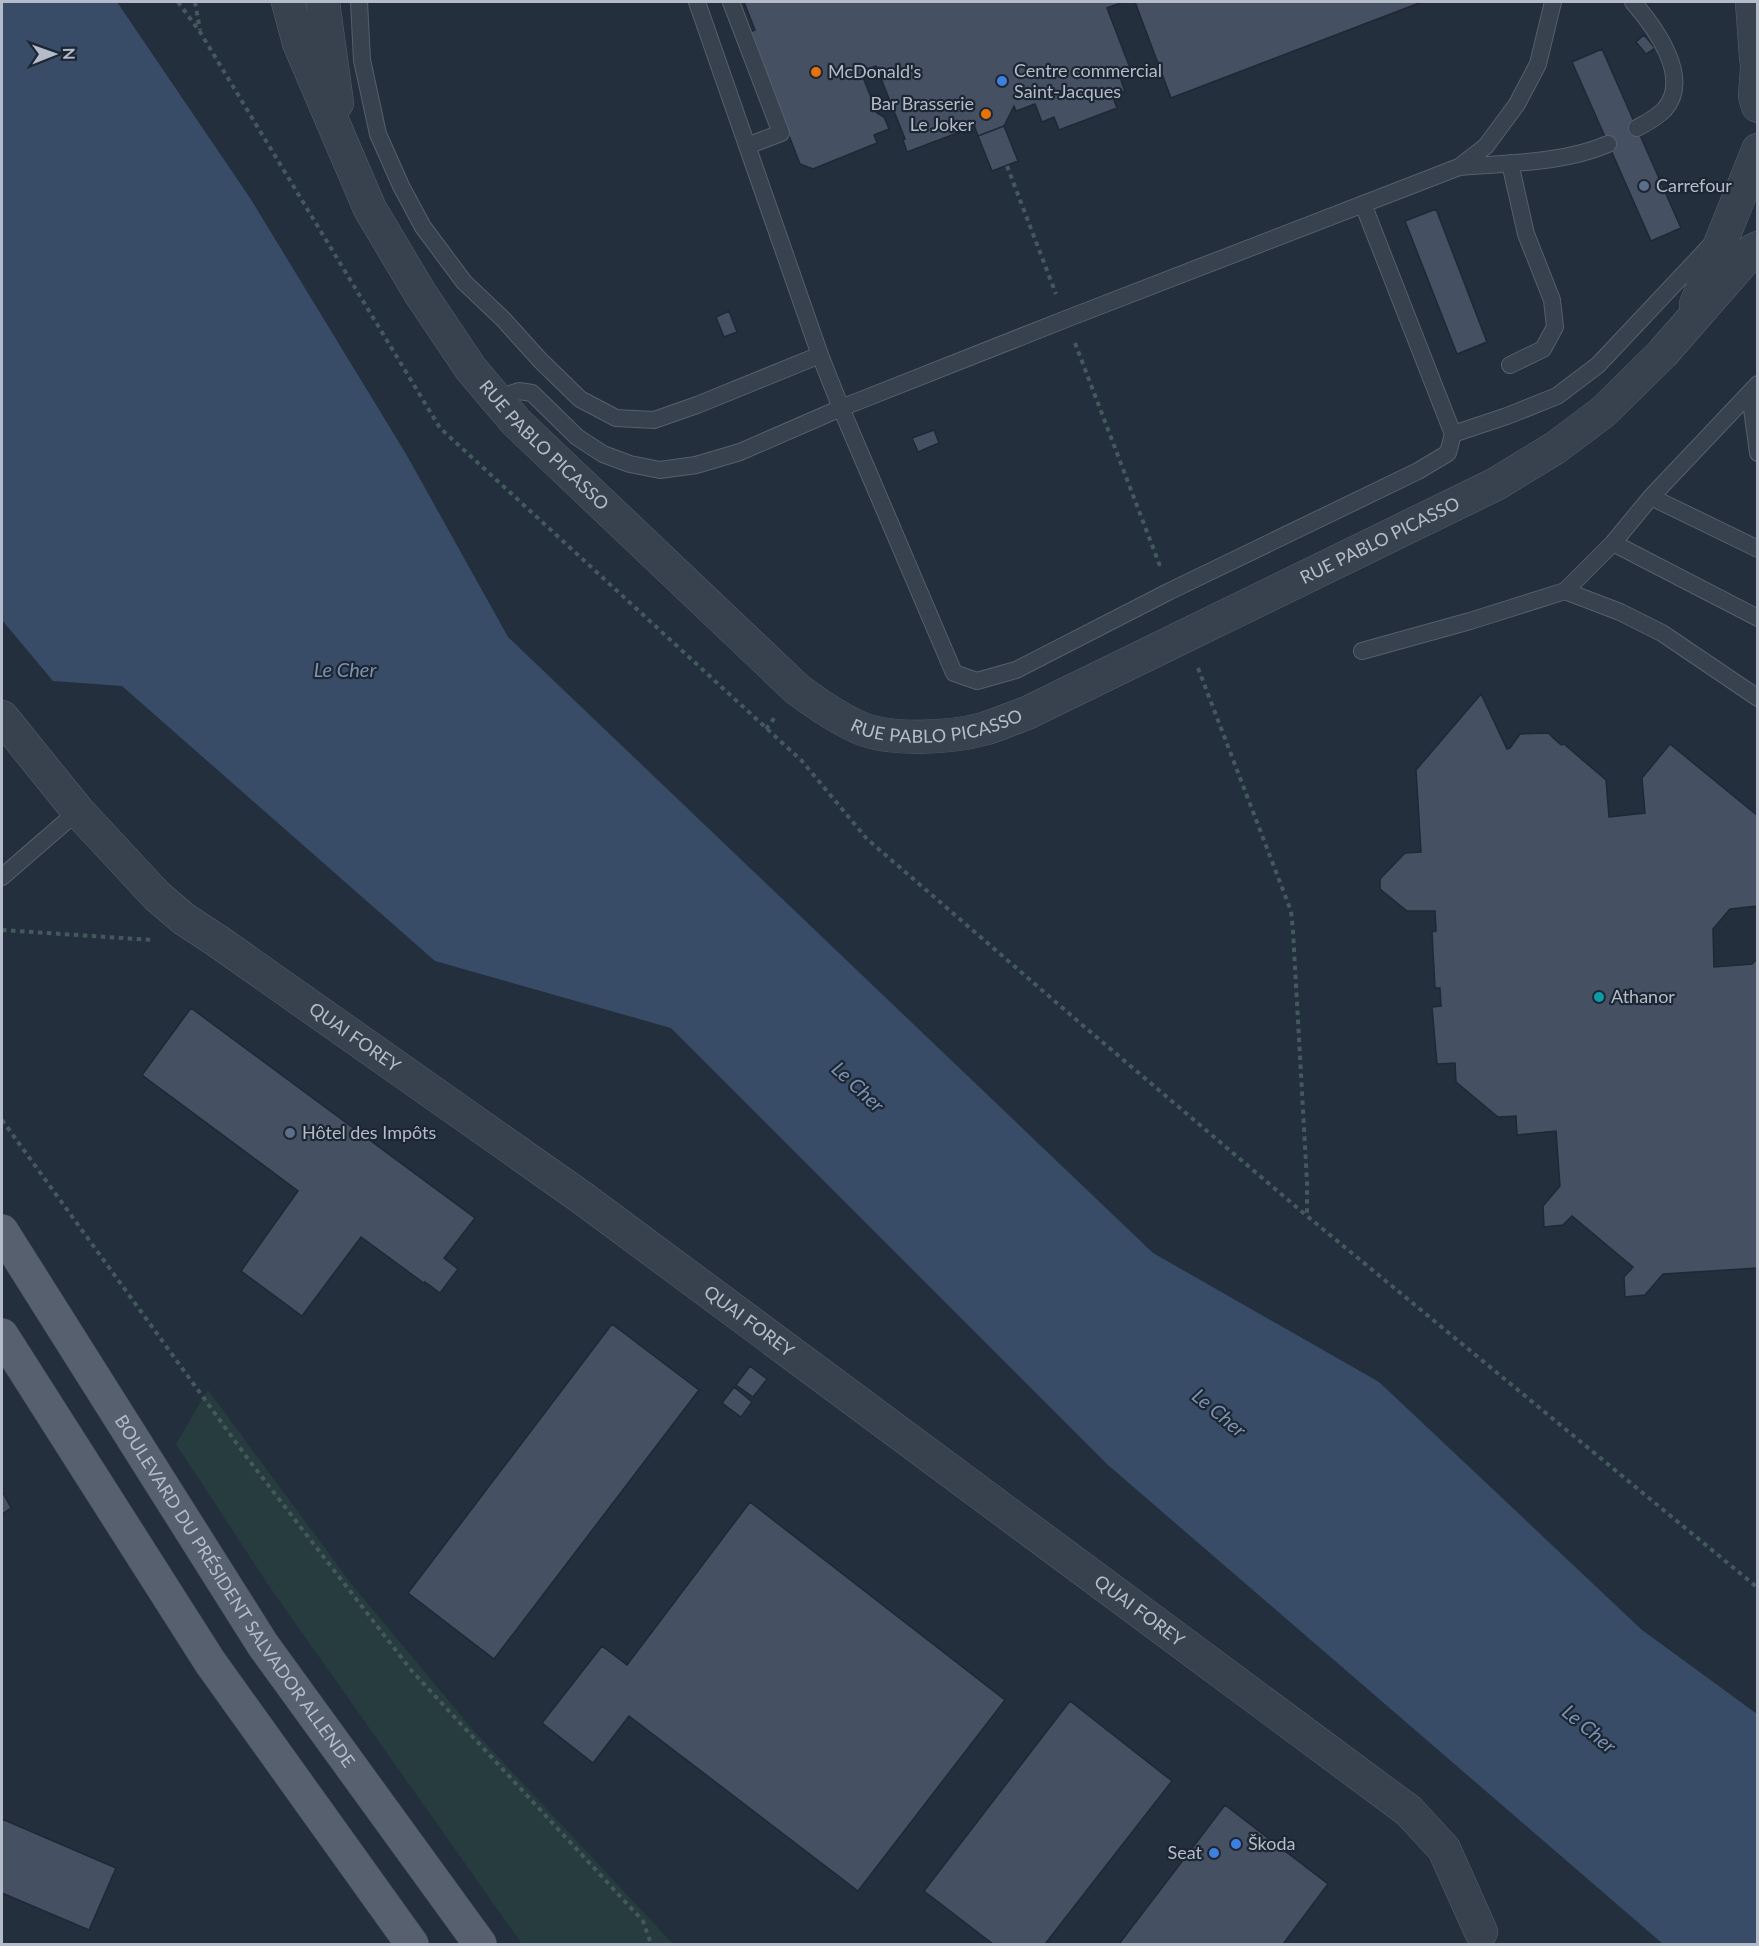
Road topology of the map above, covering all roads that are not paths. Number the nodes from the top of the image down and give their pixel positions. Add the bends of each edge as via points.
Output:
1 (288, 2) edge
2 (323, 2) edge
3 (359, 2) edge
4 (697, 2) edge
5 (731, 2) edge
6 (1553, 2) edge
7 (1633, 2) edge
8 (1752, 2) edge
9 (1757, 56) edge
10 (1758, 106) edge
11 (1636, 128) dead end
12 (1608, 144) dead end
13 (747, 146) junction
14 (343, 147) junction
15 (1758, 150) edge
16 (1510, 163) junction
17 (1459, 167) junction
18 (1363, 204) junction
19 (1725, 230) junction
20 (1758, 248) edge
21 (1688, 325) junction
22 (820, 355) junction
23 (1510, 365) dead end
24 (1754, 389) edge
25 (496, 399) junction
26 (841, 408) junction
27 (1453, 434) junction
28 (1758, 453) edge
29 (1651, 497) junction
30 (1613, 543) junction
31 (1758, 549) edge
32 (1565, 591) junction
33 (1758, 618) edge
34 (1362, 651) dead end
35 (1758, 698) edge
36 (2, 717) edge
37 (78, 811) junction
38 (2, 878) edge
39 (2, 1231) edge
40 (2, 1335) edge
41 (384, 1906) junction
42 (1481, 1932) dead end
43 (406, 1944) edge
44 (412, 1944) edge
45 (480, 1944) edge

1 - 14 street, RUE PABLO PICASSO via 299,43
2 - 14 street, RUE PABLO PICASSO
3 - 22 lane via 362,60 378,134 423,227 464,282 580,399 616,418 654,420
4 - 13 lane
5 - 13 lane via 781,133
6 - 17 lane via 1538,64 1517,104 1486,146
7 - 11 lane via 1660,37 1673,79 1672,97 1664,109
8 - 9 street
9 - 10 street
12 - 16 lane via 1563,157
13 - 22 lane
14 - 25 street, RUE PABLO PICASSO via 370,209 420,293
15 - 19 street, RUE PABLO PICASSO
16 - 17 lane
16 - 23 lane via 1526,234 1552,300 1555,327 1543,349
17 - 18 lane
18 - 26 lane
18 - 27 lane
19 - 21 street, RUE PABLO PICASSO
19 - 27 lane via 1598,365 1557,396
20 - 21 street, RUE PABLO PICASSO
21 - 25 street, RUE PABLO PICASSO via 1603,411 1555,448 1496,484 1027,713 982,729 939,736 900,737 862,729 797,689
22 - 26 lane
24 - 28 lane
24 - 29 lane
25 - 26 lane via 519,391 532,393 577,437 603,454 660,470 741,452
26 - 27 lane via 954,673 977,681 1016,670 1418,471 1448,453
29 - 30 lane
29 - 31 lane
30 - 32 lane
30 - 33 lane
32 - 34 lane
32 - 35 lane via 1662,633
36 - 37 street, QUAI FOREY
37 - 38 lane
37 - 42 street, QUAI FOREY via 157,896 184,919 581,1197 1409,1811 1444,1849
39 - 45 main road, BOULEVARD DU PRÉSIDENT SALVADOR ALLENDE via 262,1646
40 - 41 main road via 210,1662
41 - 43 main road
41 - 44 main road

